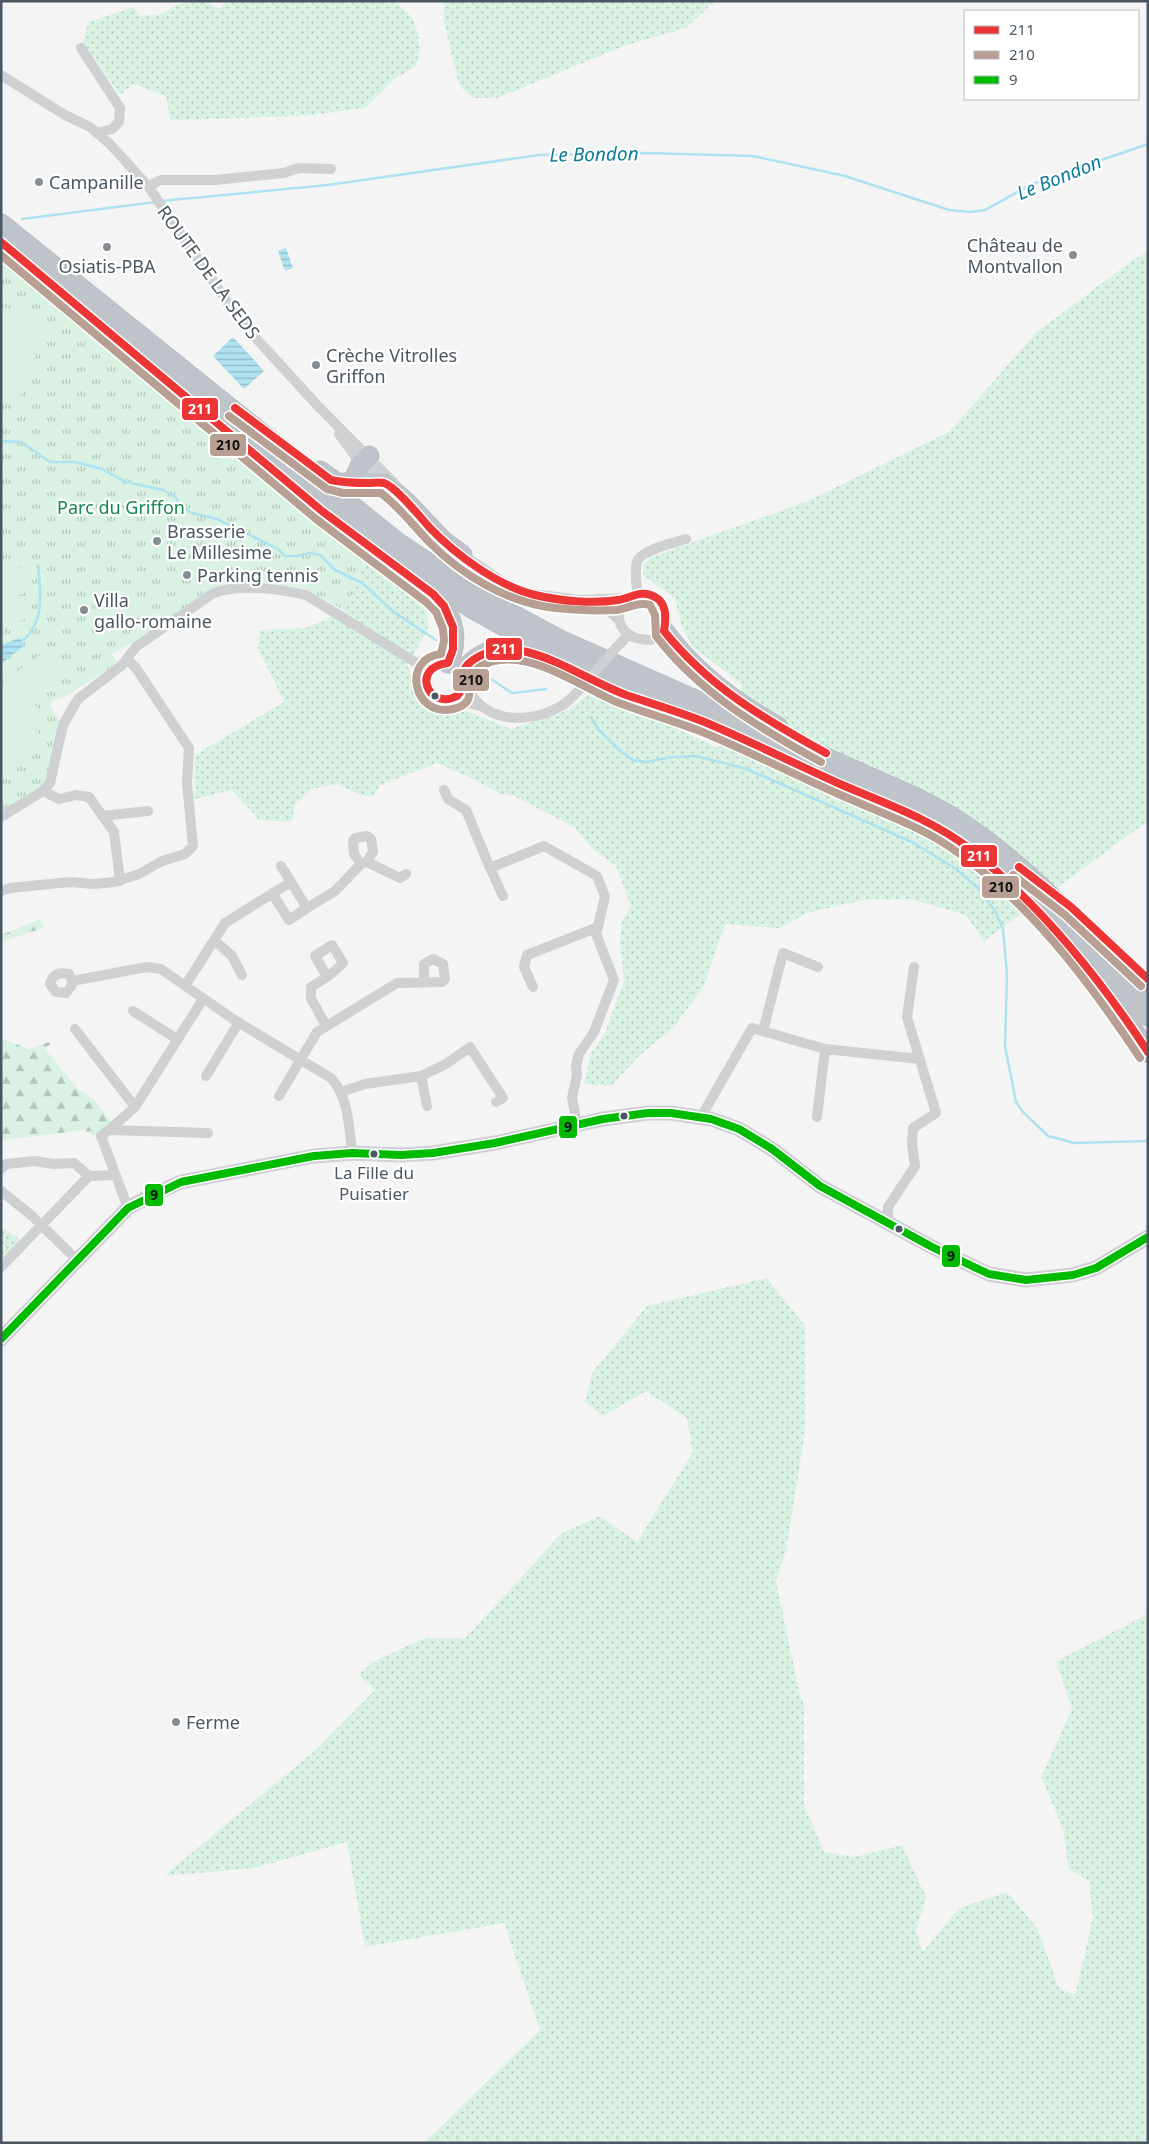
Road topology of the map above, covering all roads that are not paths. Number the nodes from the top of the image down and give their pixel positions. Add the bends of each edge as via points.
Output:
1 (80, 48) dead end
2 (1, 75) edge
3 (97, 133) junction
4 (331, 169) dead end
5 (150, 189) junction
6 (3, 230) edge
7 (1, 248) edge
8 (103, 325) junction
9 (152, 356) junction
10 (365, 460) junction
11 (353, 482) junction
12 (379, 482) junction
13 (686, 539) dead end
14 (462, 555) junction
15 (632, 596) junction
16 (619, 620) junction
17 (664, 630) junction
18 (628, 635) junction
19 (127, 659) junction
20 (415, 662) junction
21 (451, 672) junction
22 (426, 682) junction
23 (451, 699) junction
24 (483, 707) junction
25 (687, 715) junction
26 (876, 780) junction
27 (444, 790) dead end
28 (43, 791) junction
29 (148, 810) dead end
30 (102, 816) junction
31 (1, 817) edge
32 (968, 848) junction
33 (1006, 858) junction
34 (281, 866) dead end
35 (490, 868) junction
36 (406, 874) dead end
37 (120, 881) junction
38 (291, 882) junction
39 (1, 891) edge
40 (272, 893) junction
41 (503, 896) dead end
42 (307, 908) junction
43 (598, 928) junction
44 (214, 940) junction
45 (818, 967) dead end
46 (914, 967) dead end
47 (242, 975) dead end
48 (327, 977) dead end
49 (1148, 979) edge
50 (72, 981) dead end
51 (424, 983) dead end
52 (185, 986) junction
53 (533, 987) dead end
54 (1148, 996) edge
55 (203, 998) junction
56 (133, 1011) dead end
57 (1148, 1016) edge
58 (239, 1022) junction
59 (326, 1026) junction
60 (75, 1029) dead end
61 (763, 1031) junction
62 (177, 1039) junction
63 (825, 1049) junction
64 (1148, 1052) edge
65 (920, 1059) junction
66 (301, 1060) junction
67 (206, 1076) dead end
68 (421, 1076) junction
69 (341, 1092) junction
70 (280, 1096) dead end
71 (496, 1102) dead end
72 (427, 1106) dead end
73 (134, 1107) junction
74 (701, 1117) junction
75 (816, 1117) dead end
76 (577, 1124) junction
77 (105, 1133) junction
78 (208, 1134) dead end
79 (352, 1153) junction
80 (1, 1169) edge
81 (115, 1174) junction
82 (89, 1176) junction
83 (1, 1191) edge
84 (128, 1208) junction
85 (882, 1215) junction
86 (43, 1226) junction
87 (1148, 1237) edge
88 (77, 1260) junction
89 (1, 1267) edge
90 (1, 1339) edge

1 - 3 street via 120,108 119,122 112,129
2 - 3 street, ROUTE DE LA SEDS
3 - 5 street, ROUTE DE LA SEDS
4 - 5 street via 299,168 215,180 161,180
5 - 10 street, ROUTE DE LA SEDS via 241,322
6 - 8 highway
6 - 9 highway
7 - 8 highway
8 - 9 highway
9 - 11 highway via 331,480
9 - 21 highway via 245,448 345,530 433,593 452,621 454,651
9 - 25 highway via 380,547 470,607 545,649
9 - 26 highway via 398,543 476,595 560,640
10 - 11 highway
10 - 12 street, ROUTE DE LA SEDS
10 - 14 street, ROUTE DE LA SEDS
11 - 12 highway
12 - 14 highway via 391,488 444,542
12 - 16 street, ROUTE DE LA SEDS via 458,561 506,592 532,601 606,608
13 - 15 street via 641,556
14 - 15 street, ROUTE DE LA SEDS via 510,586 533,594 580,600 616,600
15 - 16 street via 621,608
15 - 17 street via 649,594 659,600 665,609
16 - 18 street
17 - 18 street via 656,639 647,641
17 - 26 highway via 695,667 723,691 767,720
18 - 24 street, bridge via 563,705 541,716 513,718
19 - 20 street via 136,646 223,589 287,591 306,595
19 - 28 street via 78,699 68,714 50,783
19 - 37 street via 189,748 187,784 193,846 185,854
20 - 21 street
20 - 22 street
21 - 22 street via 426,676
21 - 23 street via 460,692
21 - 24 street
21 - 25 highway via 482,654 514,648 622,693
22 - 23 street via 434,697
23 - 24 street
25 - 32 highway via 915,817
26 - 33 highway via 952,817
27 - 35 street via 448,799 466,810
28 - 30 street via 59,799 83,794 89,797
28 - 31 street
29 - 30 street
30 - 37 street via 114,832
32 - 57 highway via 1004,874 1044,910
32 - 64 highway via 1050,926 1114,1001
33 - 49 highway via 1071,907
33 - 54 highway via 1067,912
34 - 38 street
35 - 41 street
35 - 43 street via 544,846 558,853 597,876 605,896
36 - 42 street via 400,878 364,863 335,891
37 - 39 street via 70,882
38 - 40 street
38 - 42 street
40 - 42 street via 289,920
40 - 44 street via 225,923
43 - 53 street via 527,955 524,966
43 - 76 street via 596,934 614,980 594,1032 579,1054 572,1098
44 - 47 street via 232,956
44 - 52 street
45 - 61 street via 783,953
46 - 65 street via 907,1017
48 - 59 street via 311,987 311,998
50 - 52 street via 147,967 161,970
51 - 59 street via 397,983
52 - 55 street
55 - 58 street
55 - 62 street
56 - 62 street
58 - 66 street
58 - 67 street
59 - 66 street via 317,1032
60 - 73 street
61 - 63 street
61 - 74 street via 752,1028
62 - 73 street
63 - 65 street
63 - 75 street
65 - 85 street via 936,1113 913,1128 915,1166
66 - 69 street via 331,1078
66 - 70 street
68 - 69 street via 365,1084
68 - 71 street via 470,1047 503,1098
68 - 72 street
69 - 79 street
73 - 77 street
74 - 76 street via 649,1113
74 - 85 street via 739,1129 761,1141 820,1186
76 - 79 street via 496,1143 433,1153
77 - 78 street
77 - 81 street
79 - 84 street via 314,1156 189,1180
80 - 82 street via 6,1164 35,1161 74,1163
81 - 82 street
81 - 84 street
82 - 86 street
83 - 86 street
84 - 88 street
85 - 87 street via 975,1268 998,1276 1026,1280 1085,1272
86 - 88 street
86 - 89 street
88 - 90 street

